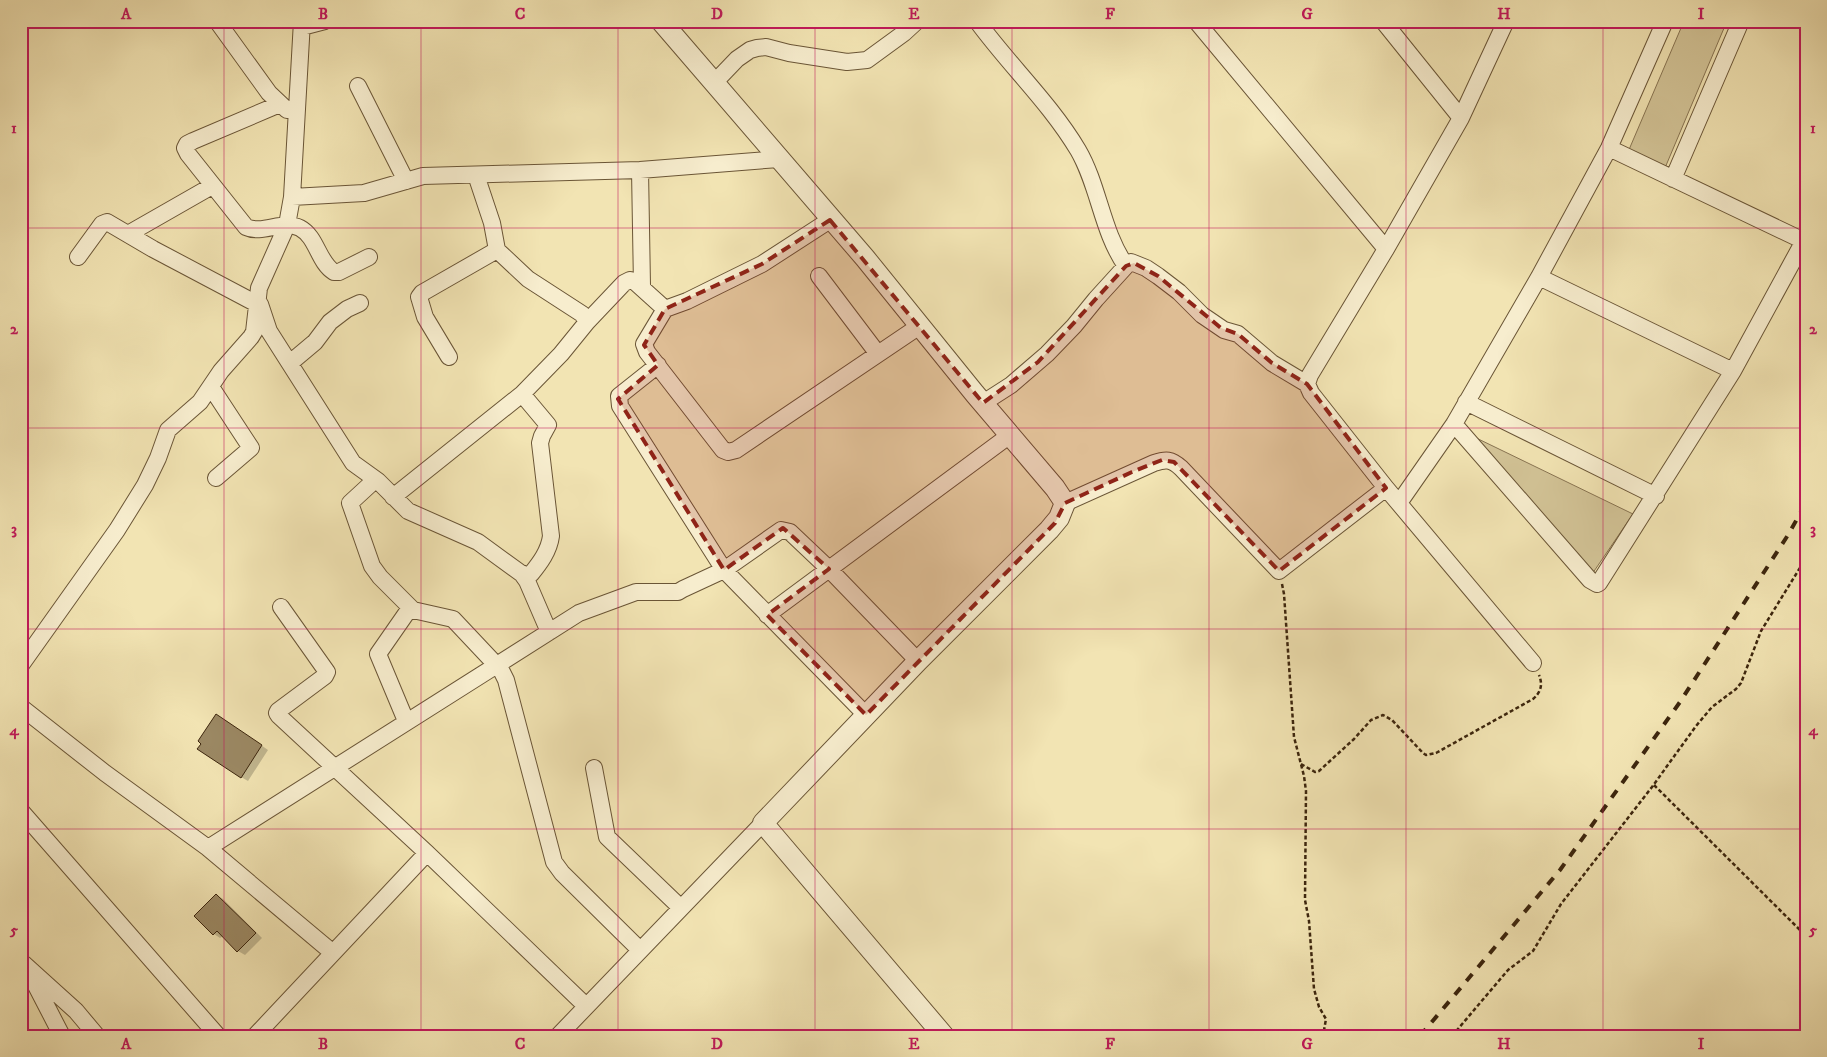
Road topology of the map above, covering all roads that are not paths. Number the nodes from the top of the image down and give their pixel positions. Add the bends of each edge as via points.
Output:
1 (217, 21) edge
2 (325, 21) edge
3 (661, 21) edge
4 (917, 21) edge
5 (977, 21) edge
6 (1196, 21) edge
7 (1383, 21) edge
8 (1506, 21) edge
9 (1665, 21) edge
10 (1741, 21) edge
11 (302, 24) edge
12 (714, 83) junction
13 (358, 86) dead end
14 (280, 104) junction
15 (296, 118) junction
16 (1461, 118) junction
17 (1609, 148) junction
18 (779, 159) junction
19 (640, 170) junction
20 (476, 175) junction
21 (1673, 179) junction
22 (406, 181) junction
23 (212, 186) junction
24 (292, 197) junction
25 (830, 220) junction
26 (287, 225) junction
27 (128, 234) junction
28 (1805, 239) edge
29 (1386, 249) junction
30 (496, 250) junction
31 (78, 257) dead end
32 (369, 257) dead end
33 (1126, 266) junction
34 (819, 276) dead end
35 (1539, 277) junction
36 (642, 286) junction
37 (257, 300) junction
38 (360, 303) dead end
39 (665, 309) junction
40 (587, 322) junction
41 (921, 325) junction
42 (878, 354) junction
43 (449, 357) dead end
44 (290, 363) junction
45 (658, 365) junction
46 (1733, 371) junction
47 (1307, 384) junction
48 (211, 387) junction
49 (522, 394) junction
50 (1466, 402) junction
51 (983, 403) junction
52 (1454, 424) junction
53 (1010, 435) junction
54 (216, 478) dead end
55 (375, 480) junction
56 (1386, 488) junction
57 (1656, 496) junction
58 (393, 497) junction
59 (1065, 503) junction
60 (1399, 503) junction
61 (829, 569) junction
62 (724, 570) junction
63 (523, 575) junction
64 (280, 607) dead end
65 (410, 608) junction
66 (767, 615) junction
67 (549, 632) junction
68 (918, 661) junction
69 (1533, 663) road end
70 (497, 664) junction
71 (21, 665) edge
72 (21, 706) edge
73 (866, 715) junction
74 (406, 721) junction
75 (334, 767) junction
76 (594, 768) dead end
77 (21, 811) edge
78 (763, 823) junction
79 (208, 848) junction
80 (427, 853) junction
81 (680, 908) junction
82 (640, 950) junction
83 (333, 953) junction
84 (23, 962) edge
85 (586, 1006) junction
86 (62, 1036) edge
87 (97, 1036) edge
88 (218, 1036) edge
89 (255, 1036) edge
90 (558, 1036) edge
91 (944, 1036) edge

1 - 14 street
2 - 11 street
3 - 12 street
4 - 12 street via 867,60 847,62 757,48 737,59
5 - 33 street via 1079,151 1096,189 1116,251
6 - 29 street
7 - 16 street
8 - 16 street
9 - 17 street
10 - 21 street
11 - 15 street
12 - 18 street
13 - 22 street
14 - 15 street
14 - 23 street via 187,144 188,154
15 - 24 street
16 - 29 street
17 - 21 street
17 - 35 street
18 - 19 street
18 - 25 street
19 - 20 street
19 - 36 street
20 - 22 street via 423,176
20 - 30 street via 492,223
21 - 28 street
22 - 24 street via 364,193
23 - 26 street via 246,227 256,230
23 - 27 street
24 - 26 street
25 - 39 street via 762,264
25 - 41 street
26 - 32 street via 307,232 328,268 334,272
26 - 37 street
27 - 31 street via 107,222 102,224
27 - 37 street
28 - 46 street
29 - 47 street
30 - 40 street via 528,279 582,314
30 - 43 street via 418,297 428,323
33 - 47 street via 1134,262 1146,268 1179,292 1202,315 1224,330 1238,334 1272,363
33 - 51 street via 1047,354
34 - 42 street
35 - 46 street
35 - 50 street
36 - 39 street
36 - 40 street via 632,280 624,283
37 - 44 street via 269,330
37 - 48 street via 251,337 220,371
38 - 44 street via 330,322 315,342
39 - 45 street via 644,345
40 - 49 street
41 - 42 street
41 - 51 street
42 - 45 street via 731,452 723,450
44 - 55 street via 352,461
45 - 62 street via 619,396 618,403
46 - 57 street
47 - 56 street
48 - 54 street via 251,448
48 - 71 street via 200,402 168,430 145,485 117,530
49 - 58 street
49 - 63 street via 548,424 540,443 552,536 542,560 531,574
50 - 52 street
50 - 57 street
51 - 53 street
52 - 57 street via 1593,583 1602,581
52 - 60 street
53 - 59 street
53 - 61 street
55 - 58 street
55 - 65 street via 351,500 351,506 372,566
56 - 59 street via 1279,570 1170,460 1154,463
56 - 60 street
58 - 63 street via 415,514 478,542
59 - 68 street via 1055,523
60 - 69 street
61 - 62 street via 790,532 781,530
61 - 66 street
61 - 68 street
62 - 66 street
62 - 67 street via 678,592 631,593 579,613
63 - 67 street
64 - 75 street via 327,672 277,713
65 - 70 street via 446,616
65 - 74 street via 378,654
66 - 73 street
67 - 70 street
68 - 73 street
70 - 74 street
70 - 82 street via 506,680 554,862
72 - 79 street via 99,769
73 - 78 street
74 - 75 street
75 - 79 street
75 - 80 street
76 - 81 street via 607,837
77 - 88 street
78 - 81 street
78 - 91 street
79 - 83 street
80 - 83 street
80 - 85 street
81 - 82 street
82 - 85 street
83 - 89 street
84 - 86 street
84 - 87 street via 76,1011
85 - 90 street

